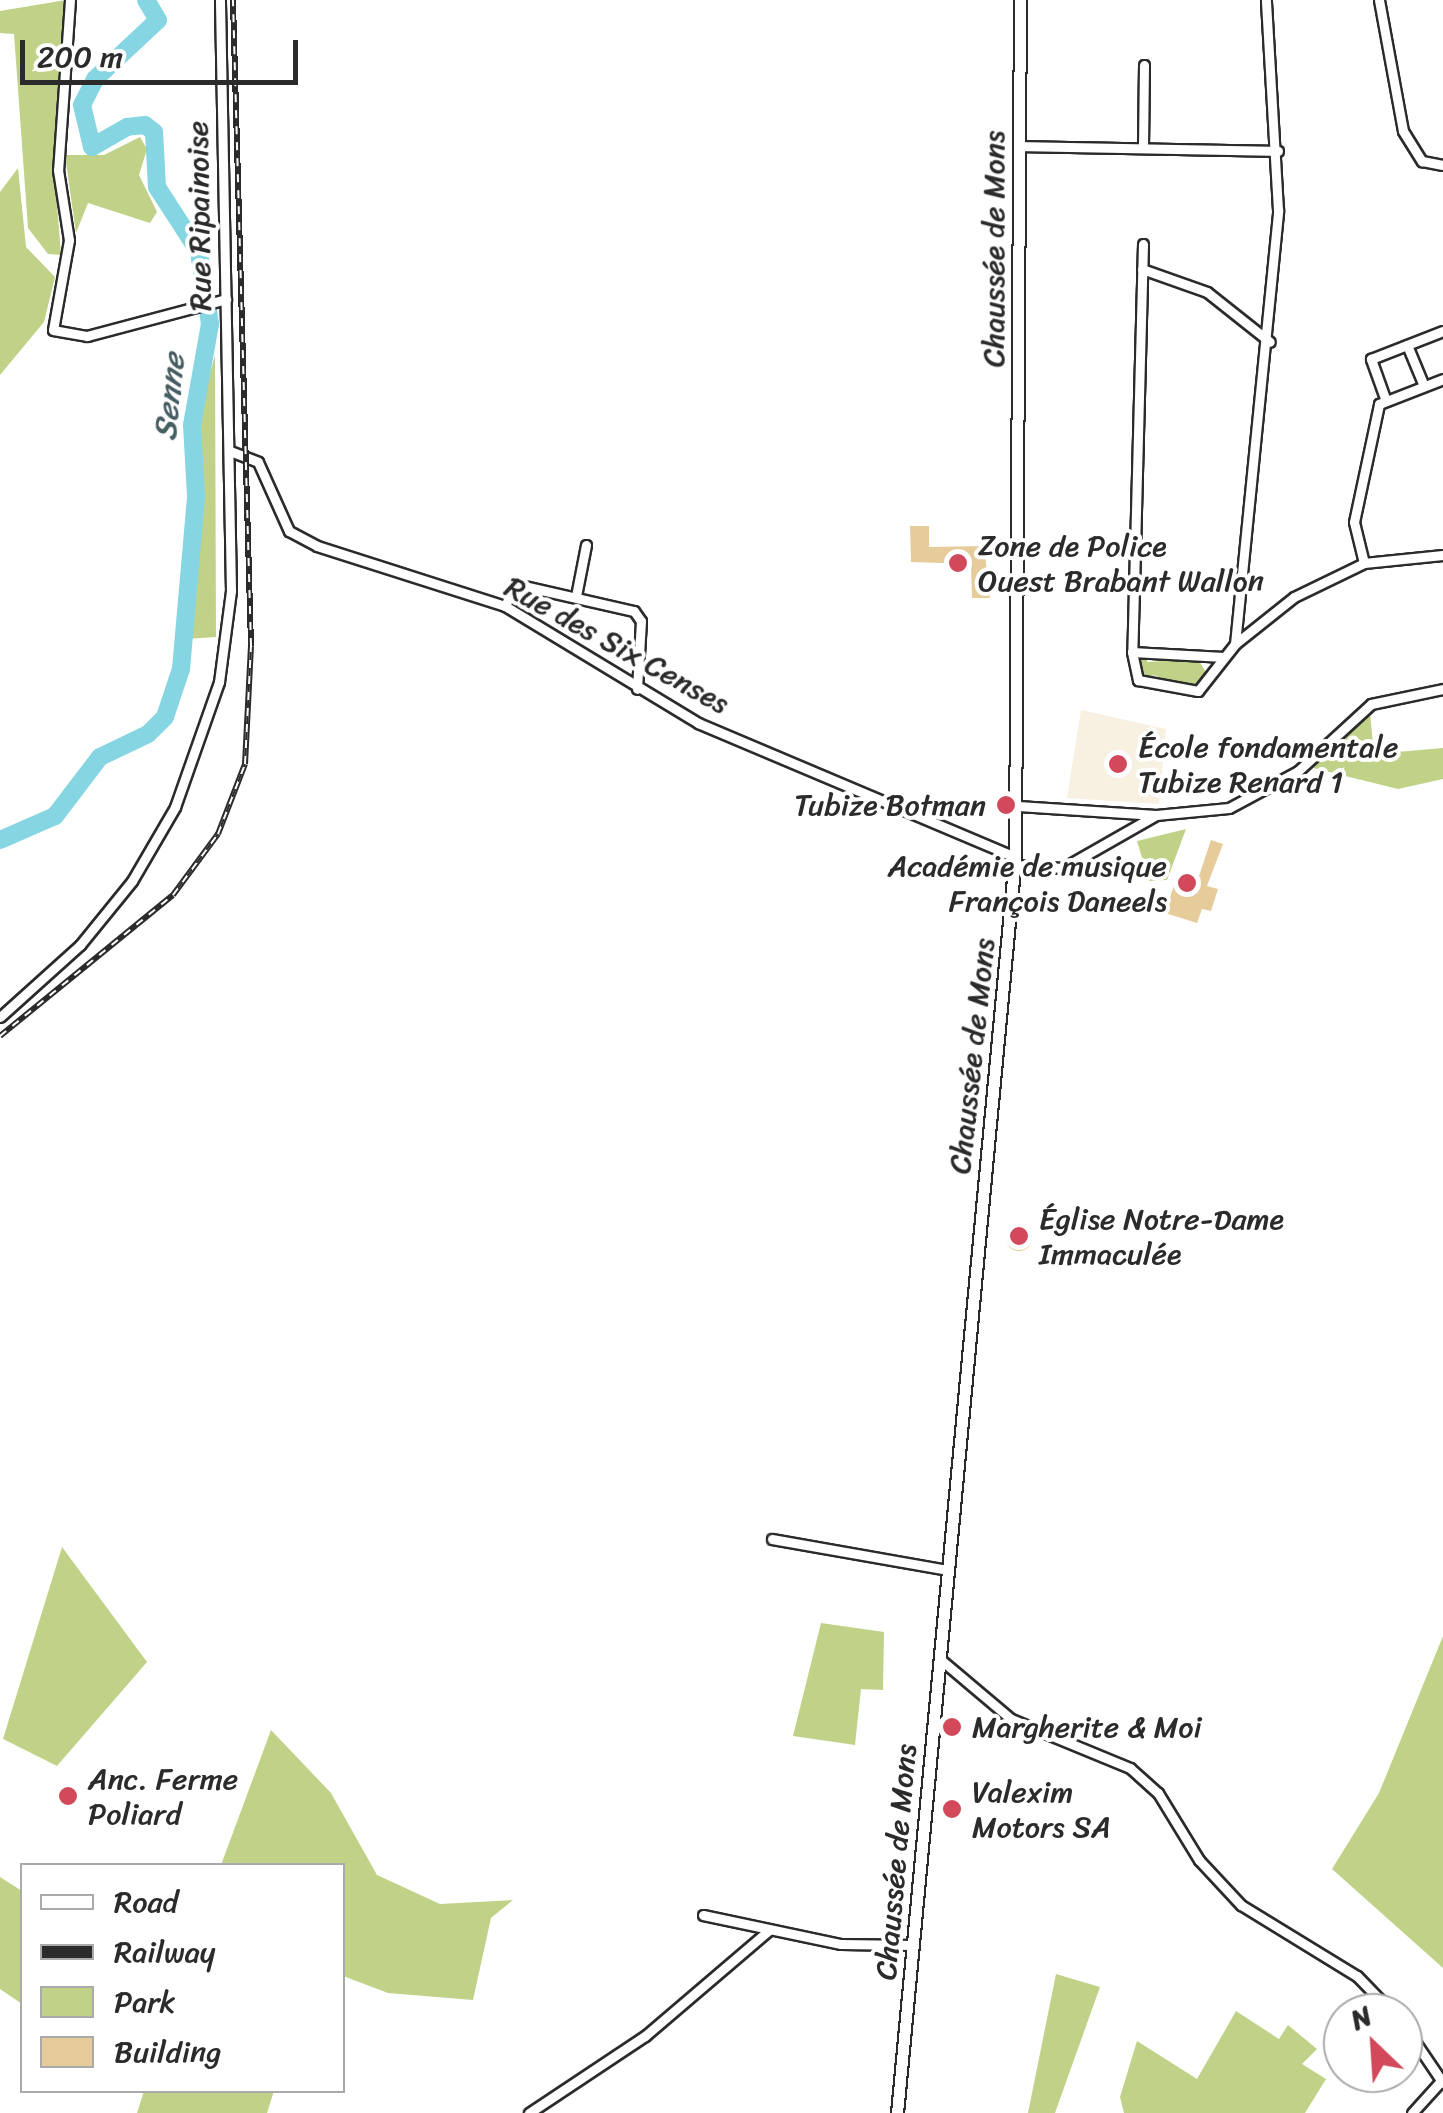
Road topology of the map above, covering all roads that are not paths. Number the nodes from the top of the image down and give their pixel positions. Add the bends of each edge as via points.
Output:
1 (70, 0) edge
2 (220, 0) edge
3 (1020, 0) edge
4 (1266, 0) edge
5 (1379, 0) edge
6 (1144, 65) dead end
7 (1020, 146) junction
8 (1143, 148) junction
9 (1278, 151) junction
10 (1443, 165) edge
11 (1143, 244) dead end
12 (1142, 269) junction
13 (221, 301) junction
14 (1443, 331) edge
15 (1270, 342) junction
16 (1408, 345) junction
17 (1443, 379) edge
18 (1424, 386) junction
19 (1386, 401) junction
20 (230, 451) junction
21 (586, 545) dead end
22 (1443, 555) edge
23 (1364, 563) junction
24 (576, 596) junction
25 (505, 606) junction
26 (1235, 644) junction
27 (1132, 652) junction
28 (1224, 657) junction
29 (637, 689) junction
30 (1443, 689) edge
31 (1018, 806) junction
32 (1156, 815) junction
33 (1015, 861) junction
34 (0, 1016) edge
35 (772, 1539) dead end
36 (948, 1570) junction
37 (940, 1659) junction
38 (703, 1915) dead end
39 (768, 1932) junction
40 (913, 1945) junction
41 (1370, 1993) edge
42 (1423, 2054) edge
43 (1442, 2082) edge
44 (529, 2113) edge
45 (897, 2113) edge
46 (1412, 2113) edge

1 - 13 street via 58,158 69,240 53,330 86,336
2 - 13 street, Rue Ripainoise
3 - 7 main road, Chaussée de Mons
4 - 9 street
5 - 10 street via 1403,130 1422,161
6 - 8 street
7 - 8 street
7 - 31 main road, Chaussée de Mons
8 - 9 street
9 - 15 street
11 - 12 street
12 - 15 street via 1207,292
12 - 27 street
13 - 20 street, Rue Ripainoise
14 - 16 street
15 - 26 street
16 - 18 street
16 - 19 street via 1371,359
17 - 18 street
18 - 19 street
19 - 23 street via 1375,416 1354,522
20 - 25 street, Rue des Six Censes via 258,462 289,531
20 - 34 street, Rue Ripainoise via 228,633 194,764 154,847 103,920
21 - 24 street
22 - 23 street
23 - 26 street via 1294,596
24 - 25 street via 515,584
24 - 29 street via 640,616
25 - 29 street, Rue des Six Censes
26 - 28 street
27 - 28 street
27 - 28 street via 1138,680 1190,694
29 - 33 street, Rue des Six Censes via 698,723
30 - 32 street via 1371,704 1298,770 1229,808
31 - 32 street
31 - 33 main road, Chaussée de Mons
32 - 33 street, Rue des Six Censes via 1063,868
33 - 36 main road, Chaussée de Mons
35 - 36 street
36 - 37 main road, Chaussée de Mons
37 - 40 main road, Chaussée de Mons
37 - 41 street via 1010,1719 1130,1768 1158,1793 1199,1860 1241,1904 1324,1953
38 - 39 street
39 - 40 street via 841,1944
39 - 44 street via 645,2036
40 - 45 main road, Chaussée de Mons
42 - 43 street
43 - 46 street

